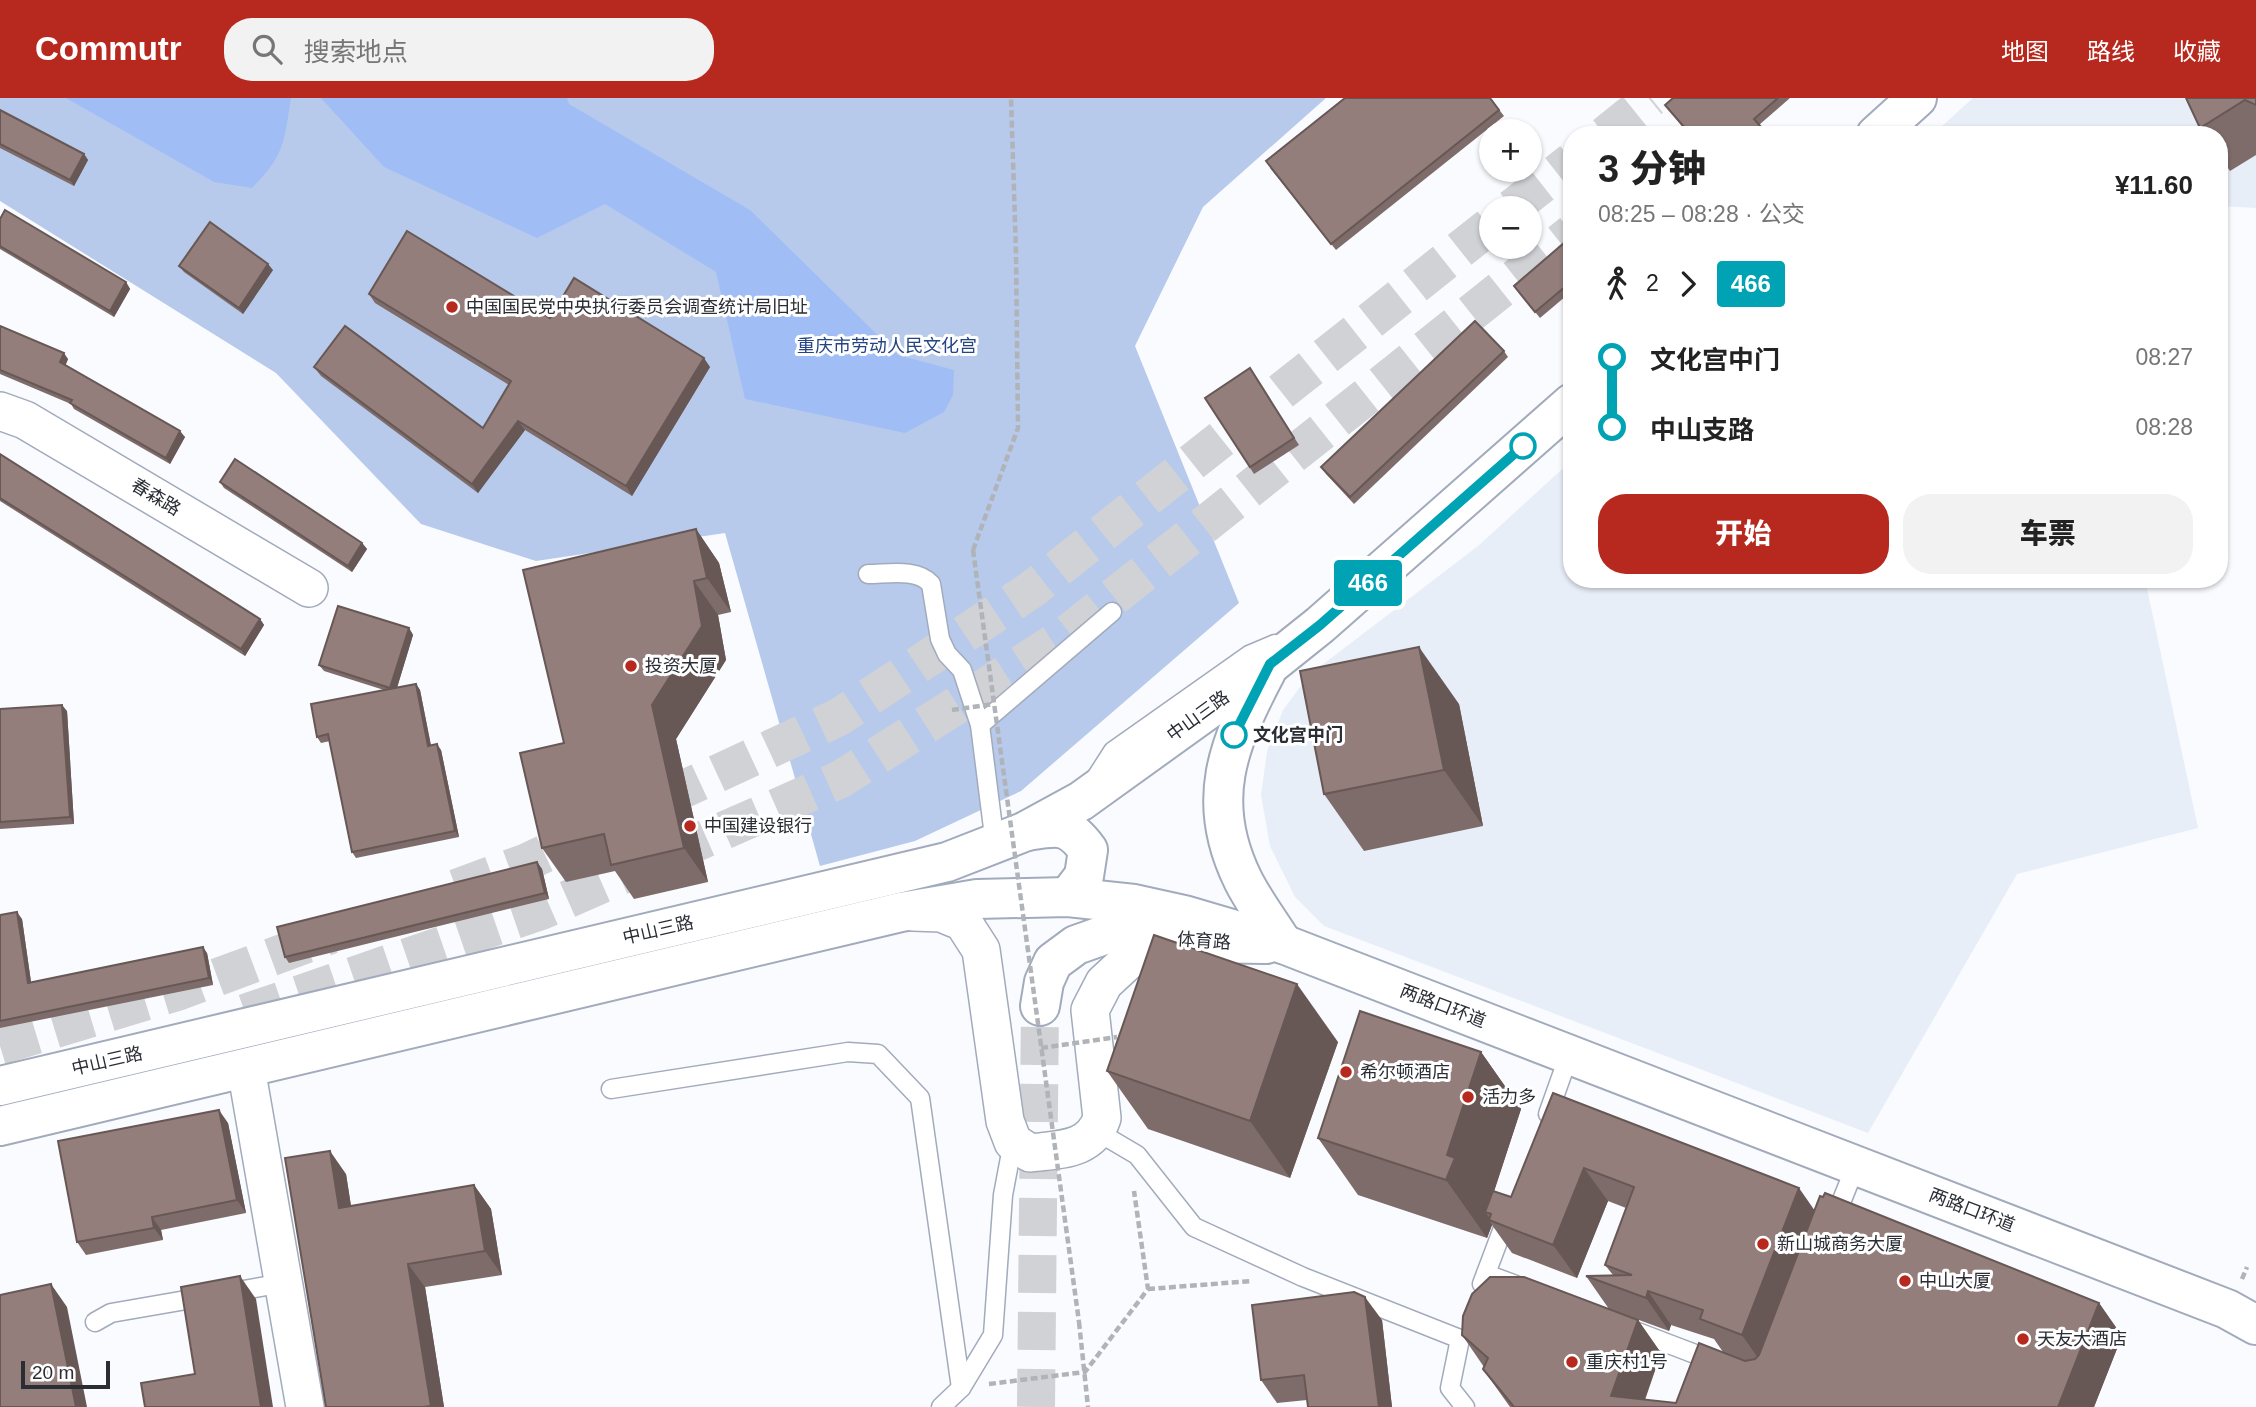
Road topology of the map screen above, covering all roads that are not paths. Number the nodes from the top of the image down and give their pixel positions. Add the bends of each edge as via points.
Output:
1 (1917, 98) edge
2 (1886, 126) edge
3 (0, 411) edge
4 (1563, 411) edge
5 (868, 574) dead end
6 (309, 588) dead end
7 (1112, 612) dead end
8 (1320, 625) junction
9 (1270, 664) junction
10 (980, 725) junction
11 (1081, 801) junction
12 (1010, 838) junction
13 (1068, 897) junction
14 (905, 912) junction
15 (1193, 943) junction
16 (1283, 944) junction
17 (1040, 1006) tunnel mouth
18 (1569, 1055) junction
19 (246, 1068) junction
20 (0, 1086) edge
21 (611, 1089) dead end
22 (0, 1126) edge
23 (1098, 1132) junction
24 (1540, 1133) edge
25 (1013, 1142) junction
26 (1856, 1165) junction
27 (1516, 1197) edge
28 (1826, 1242) edge
29 (1486, 1274) junction
30 (284, 1283) junction
31 (1538, 1294) edge
32 (1477, 1296) edge
33 (95, 1322) dead end
34 (1616, 1323) edge
35 (2256, 1325) edge
36 (1732, 1368) edge
37 (961, 1388) junction
38 (305, 1407) edge
39 (941, 1407) edge
40 (1465, 1407) edge

1 - 2 main road
3 - 6 street, 春森路 via 25,420
4 - 8 main road
5 - 10 lane via 916,574 931,584 940,639 962,670
7 - 10 lane
8 - 9 main road
8 - 11 lane via 1249,655 1113,751
9 - 11 main road, 中山三路
9 - 16 main road via 1234,735 1222,810 1243,880
10 - 12 lane
11 - 12 main road, 中山三路
12 - 13 main road via 1055,827 1075,832 1088,850 1084,876
12 - 20 main road, 中山三路 via 947,862
13 - 14 main road via 977,899
13 - 16 main road via 1134,904
14 - 19 main road
14 - 25 street via 941,913 963,922 981,950 1005,1121
15 - 16 main road, 体育路
15 - 17 main road, 体育路 via 1107,934 1076,945 1054,962
15 - 23 street via 1131,958 1104,983 1090,1010 1102,1118
16 - 18 main road, 两路口环道
18 - 24 lane
18 - 26 main road, 两路口环道
19 - 22 main road
19 - 30 street
21 - 37 lane via 848,1052 878,1054 920,1098
23 - 25 street via 1078,1146 1030,1153
23 - 40 lane via 1137,1155 1194,1227 1303,1277 1463,1334 1450,1388
25 - 37 lane via 1003,1195 993,1335
26 - 28 lane
26 - 35 main road, 两路口环道 via 2227,1309
27 - 29 lane
29 - 31 lane
29 - 32 lane
30 - 33 lane via 111,1313
30 - 38 street
34 - 36 lane
37 - 39 lane

